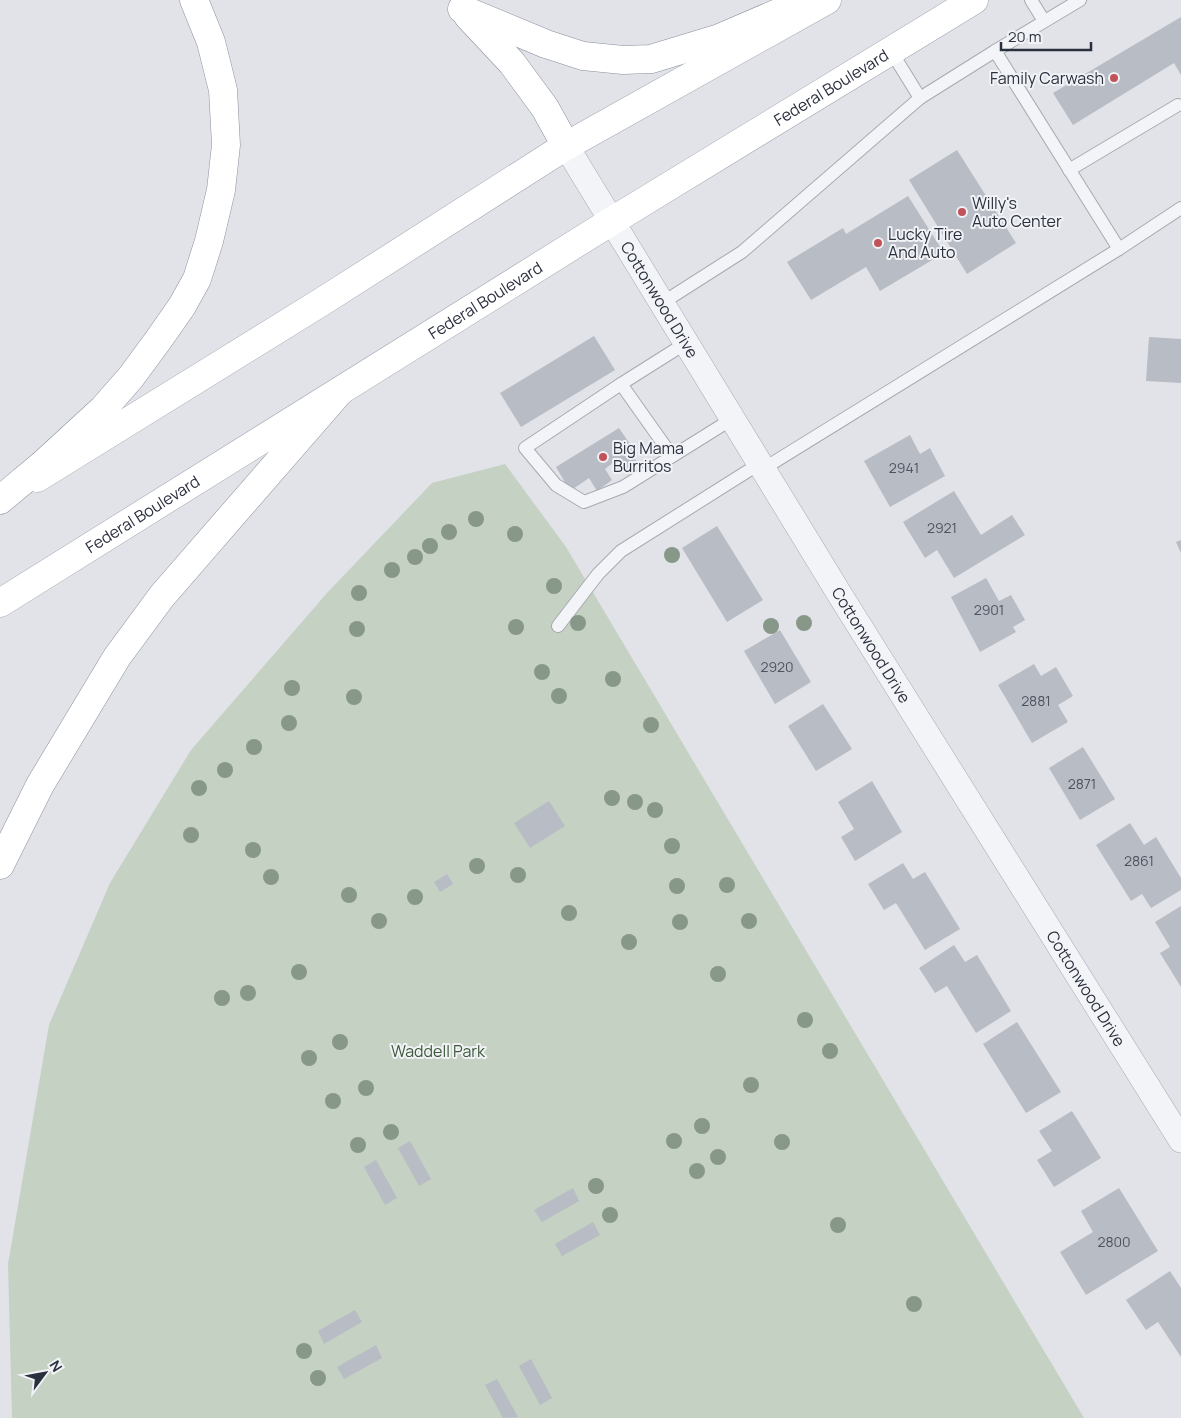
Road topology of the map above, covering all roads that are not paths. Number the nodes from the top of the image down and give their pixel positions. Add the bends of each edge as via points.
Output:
1 (194, 0) edge
2 (808, 0) edge
3 (827, 0) edge
4 (974, 0) edge
5 (1031, 0) edge
6 (1080, 0) edge
7 (455, 4) edge
8 (1044, 21) junction
9 (890, 51) junction
10 (995, 51) junction
11 (920, 98) junction
12 (1178, 106) dead end
13 (566, 146) junction
14 (1069, 170) junction
15 (1181, 208) edge
16 (612, 221) junction
17 (1119, 249) junction
18 (662, 303) junction
19 (686, 343) junction
20 (621, 384) junction
21 (340, 391) junction
22 (732, 418) junction
23 (672, 456) junction
24 (761, 466) junction
25 (0, 501) edge
26 (0, 603) edge
27 (558, 626) dead end
28 (0, 865) edge
29 (1181, 1140) edge

1 - 25 main road via 211,42 223,90 226,146 219,198 196,279 160,339 103,409
2 - 7 main road via 717,39 651,59 623,60 583,56 546,44
3 - 13 main road
4 - 9 main road, Federal Boulevard
5 - 8 lane
6 - 8 lane
7 - 13 main road via 512,63
8 - 10 lane
9 - 11 lane
9 - 16 main road, Federal Boulevard
10 - 11 lane
10 - 14 lane
11 - 18 lane via 742,252
12 - 14 lane
13 - 16 street, Cottonwood Drive
13 - 25 main road
14 - 17 lane
15 - 17 lane
16 - 18 street, Cottonwood Drive
16 - 21 main road, Federal Boulevard
17 - 24 lane
18 - 19 street, Cottonwood Drive
19 - 20 lane
19 - 22 street, Cottonwood Drive
20 - 23 lane
20 - 23 lane via 525,448 556,485 584,502 623,487
21 - 26 main road, Federal Boulevard
21 - 28 main road via 162,596 116,657 40,785
22 - 23 lane
22 - 24 street, Cottonwood Drive
24 - 27 lane via 621,551 598,574
24 - 29 street, Cottonwood Drive

